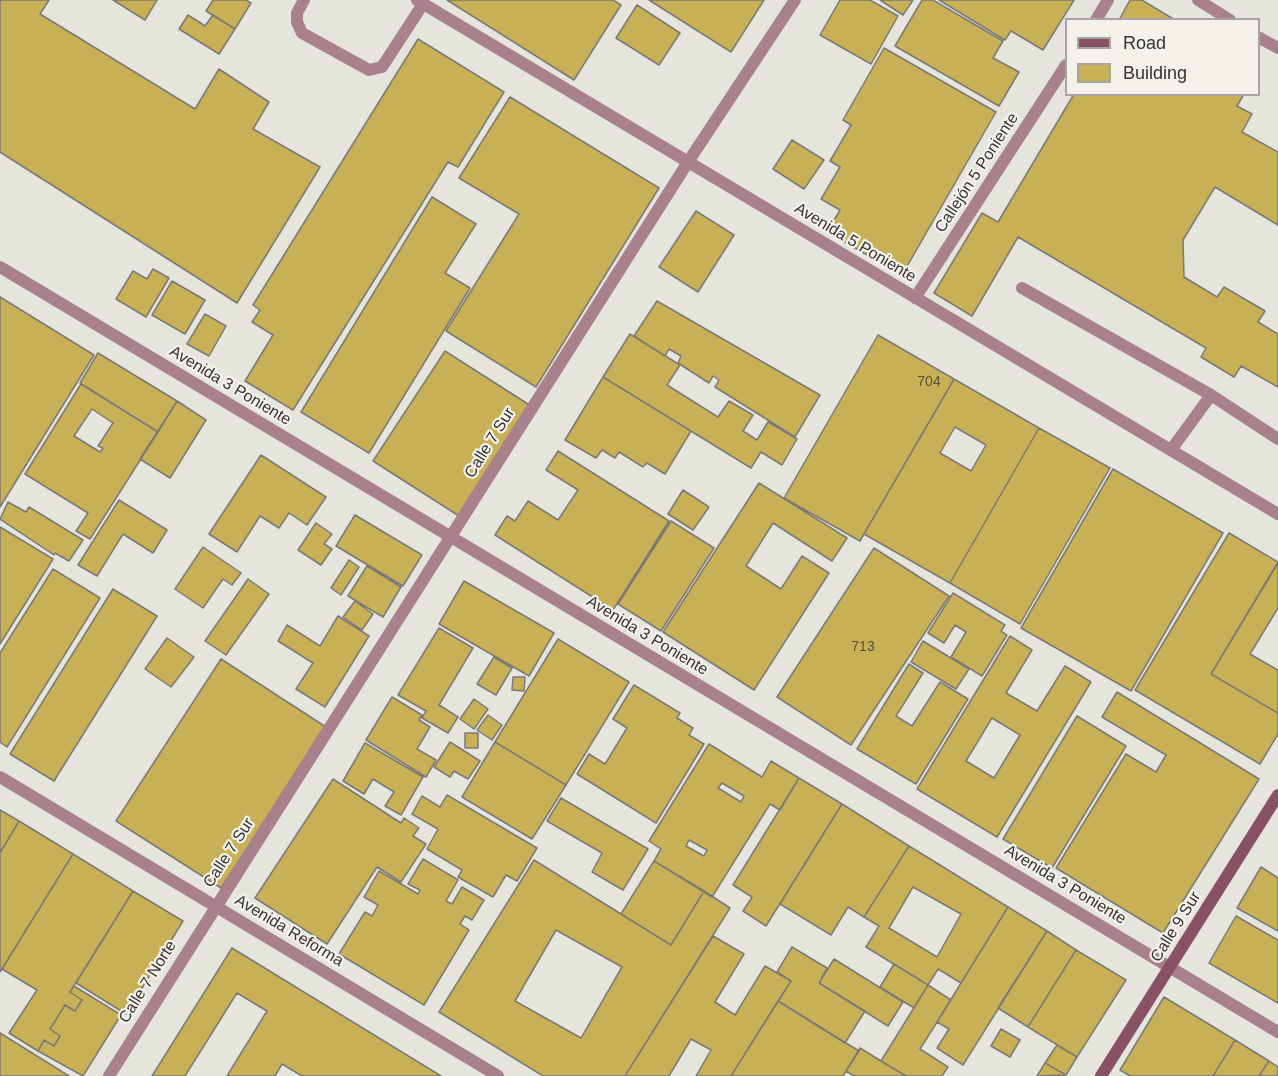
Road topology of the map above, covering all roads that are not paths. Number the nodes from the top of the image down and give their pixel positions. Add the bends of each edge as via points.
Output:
1 (304, 0) edge
2 (795, 0) edge
3 (1108, 0) edge
4 (1198, 0) edge
5 (420, 2) edge
6 (1097, 18) edge
7 (1227, 18) edge
8 (1260, 38) edge
9 (1278, 48) edge
10 (1065, 67) edge
11 (688, 162) junction
12 (0, 267) edge
13 (1022, 288) dead end
14 (915, 298) junction
15 (1211, 395) junction
16 (1278, 439) edge
17 (1171, 450) junction
18 (1278, 514) edge
19 (450, 537) junction
20 (0, 777) edge
21 (1278, 795) edge
22 (215, 906) junction
23 (1170, 967) junction
24 (1278, 1032) edge
25 (109, 1076) edge
26 (498, 1076) edge
27 (1101, 1076) edge

1 - 5 street via 297,13 302,33 369,70 382,67
2 - 11 street, Calle 7 Sur
3 - 6 street
4 - 7 street
5 - 11 street, Avenida 5 Poniente
8 - 9 street
10 - 14 street, Callejón 5 Poniente
11 - 14 street, Avenida 5 Poniente
11 - 19 street, Calle 7 Sur
12 - 19 street, Avenida 3 Poniente
13 - 15 street
14 - 17 street, Avenida 5 Poniente
15 - 16 street
15 - 17 street
17 - 18 street, Avenida 5 Poniente
19 - 22 street, Calle 7 Sur
19 - 23 street, Avenida 3 Poniente
20 - 22 street, Avenida Reforma
21 - 23 street, Calle 9 Sur
22 - 25 street, Calle 7 Norte
22 - 26 street, Avenida Reforma
23 - 24 street, Avenida 3 Poniente
23 - 27 street, Calle 9 Sur

